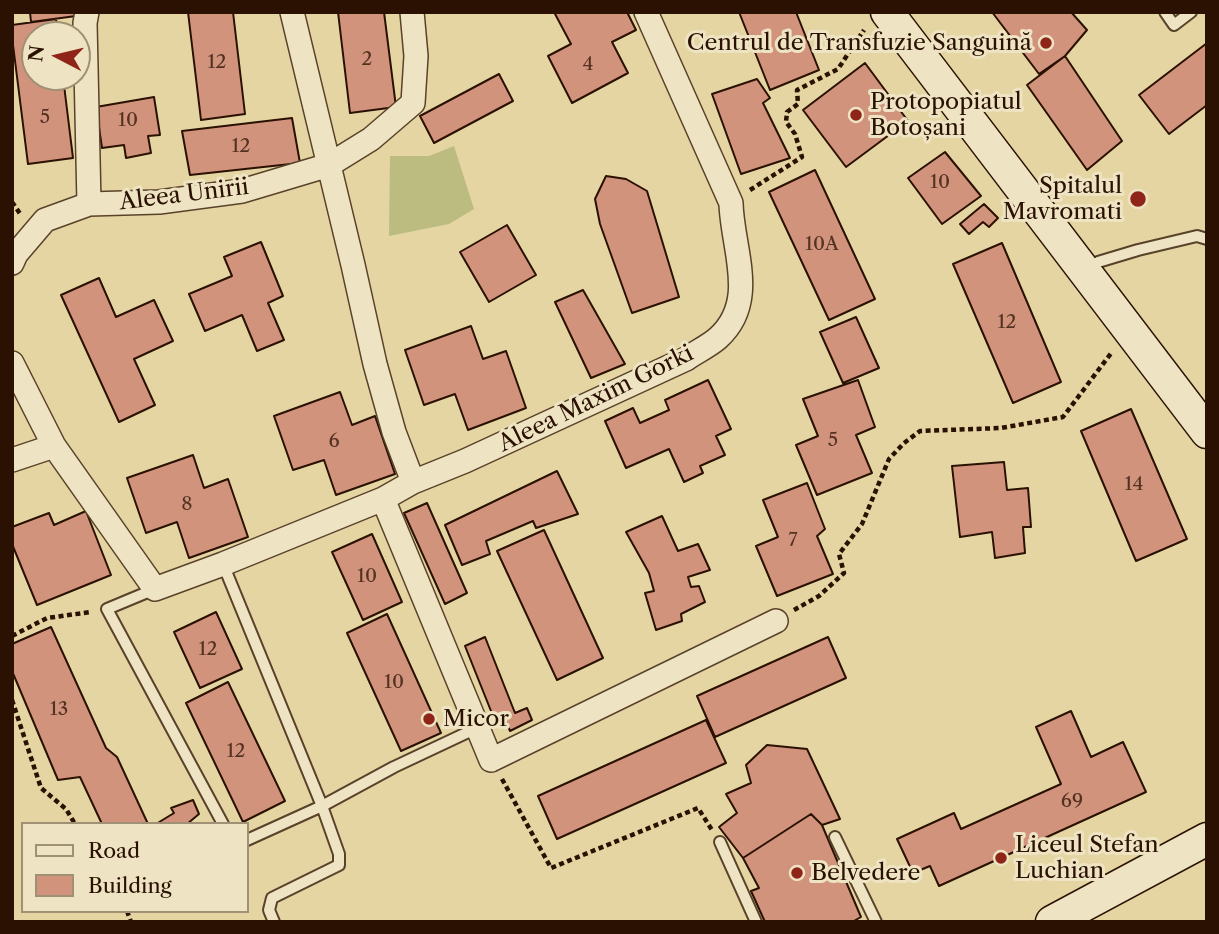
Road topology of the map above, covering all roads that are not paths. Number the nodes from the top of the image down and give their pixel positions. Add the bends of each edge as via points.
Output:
1 (87, 12) edge
2 (292, 12) edge
3 (412, 12) edge
4 (646, 12) edge
5 (1165, 12) edge
6 (1191, 12) edge
7 (876, 21) edge
8 (329, 165) junction
9 (89, 204) junction
10 (1207, 239) edge
11 (12, 263) edge
12 (1089, 276) junction
13 (12, 363) edge
14 (1207, 432) edge
15 (54, 446) junction
16 (12, 460) edge
17 (413, 482) junction
18 (383, 499) junction
19 (223, 564) junction
20 (155, 589) junction
21 (776, 621) road end
22 (479, 727) junction
23 (322, 806) junction
24 (222, 822) edge
25 (835, 837) dead end
26 (248, 840) edge
27 (720, 842) road end
28 (1201, 844) edge
29 (274, 922) edge
30 (756, 922) edge
31 (876, 922) edge
32 (1052, 922) edge

1 - 9 street, Aleea Unirii
2 - 8 street
3 - 8 street via 416,56 412,103 371,139
4 - 17 street, Aleea Maxim Gorki via 731,203 741,289 735,318 718,338 686,359
5 - 6 lane via 1174,25
7 - 12 main road
8 - 9 street, Aleea Unirii via 242,191 159,202
8 - 17 street via 374,364
9 - 11 street, Aleea Unirii via 45,220
10 - 12 lane via 1197,236 1098,262
12 - 14 main road
13 - 15 street
15 - 16 street
15 - 20 street
17 - 18 street, Aleea Maxim Gorki
18 - 19 street, Aleea Maxim Gorki
18 - 22 street
19 - 20 street, Aleea Maxim Gorki
19 - 23 lane
20 - 24 lane via 107,609
21 - 22 street via 491,760
22 - 23 lane
23 - 26 lane
23 - 29 lane via 339,865 272,898 269,910
25 - 31 lane
27 - 30 lane
28 - 32 main road

